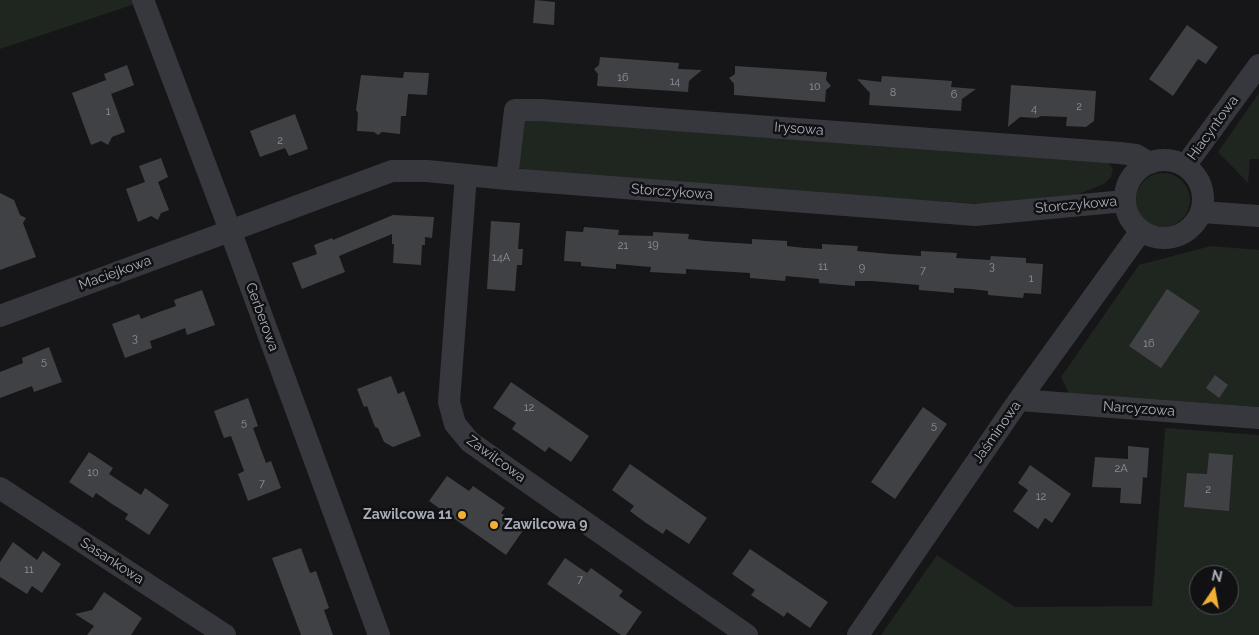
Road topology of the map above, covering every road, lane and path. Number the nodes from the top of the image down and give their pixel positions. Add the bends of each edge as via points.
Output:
1 (143, 0) edge
2 (1259, 65) edge
3 (1150, 163) junction
4 (1186, 166) junction
5 (466, 175) junction
6 (508, 179) junction
7 (1125, 201) junction
8 (1202, 212) junction
9 (1259, 216) edge
10 (230, 230) junction
11 (1141, 231) junction
12 (0, 316) edge
13 (1019, 400) junction
14 (1259, 418) edge
15 (0, 488) edge
16 (225, 635) edge
17 (379, 635) edge
18 (747, 635) edge
19 (858, 635) edge

1 - 10 street, Gerberowa
2 - 4 street, Hiacyntowa
3 - 4 street via 1168,160
3 - 6 street, Irysowa via 1136,155 1120,152 515,110
3 - 7 street via 1131,178
4 - 8 street via 1202,186
5 - 6 street, Storczykowa
5 - 10 street, Storczykowa via 392,171
5 - 18 street, Zawilcowa via 449,402 455,424 470,442
6 - 7 street, Storczykowa via 975,215
7 - 11 street via 1129,218
8 - 9 street
8 - 11 street via 1189,230 1176,237 1154,238
10 - 12 street, Maciejkowa
10 - 17 street, Gerberowa
11 - 13 street, Jaśminowa
13 - 14 street, Narcyzowa
13 - 19 street, Jaśminowa
15 - 16 street, Sasankowa

